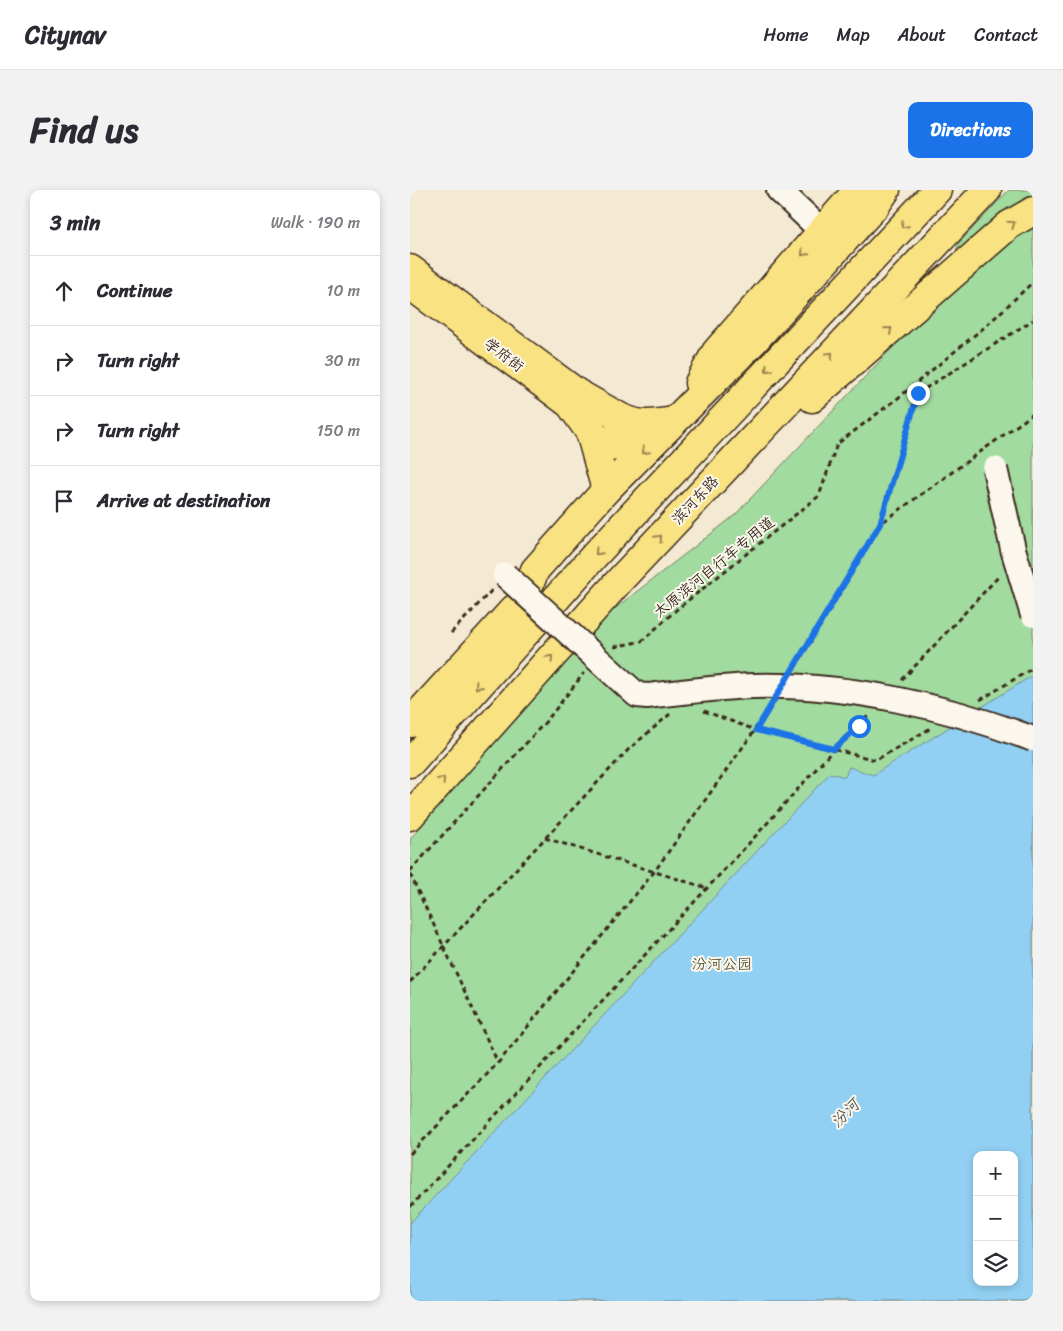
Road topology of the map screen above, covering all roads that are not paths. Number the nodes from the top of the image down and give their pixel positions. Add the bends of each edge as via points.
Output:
1 (779, 190) edge
2 (858, 190) edge
3 (886, 190) edge
4 (937, 190) edge
5 (987, 190) edge
6 (1033, 211) edge
7 (823, 232) junction
8 (410, 269) edge
9 (410, 285) edge
10 (614, 414) junction
11 (679, 416) junction
12 (590, 432) junction
13 (994, 469) dead end
14 (606, 490) junction
15 (694, 501) junction
16 (505, 575) dead end
17 (524, 599) junction
18 (1033, 615) edge
19 (497, 665) junction
20 (410, 723) edge
21 (1033, 739) edge
22 (410, 763) edge
23 (410, 816) edge

1 - 7 street
2 - 7 main road
3 - 11 main road via 753,342
4 -> 19 main road via 594,556
15 -> 5 main road, 滨河东路
15 -> 6 main road via 1009,225
7 -> 11 main road via 716,352
8 - 10 main road via 577,393
9 - 12 main road, 学府街 via 570,404
10 - 11 main road via 630,423 648,425
10 - 12 main road via 626,428 626,436 619,445 610,446
11 -> 14 main road
12 - 14 main road
13 - 18 street, bridge
14 - 17 main road via 535,570
23 -> 15 main road, 滨河东路
16 - 21 street, bridge via 638,695 754,686 838,691 913,703
17 - 19 main road
17 - 20 main road
19 -> 22 main road

